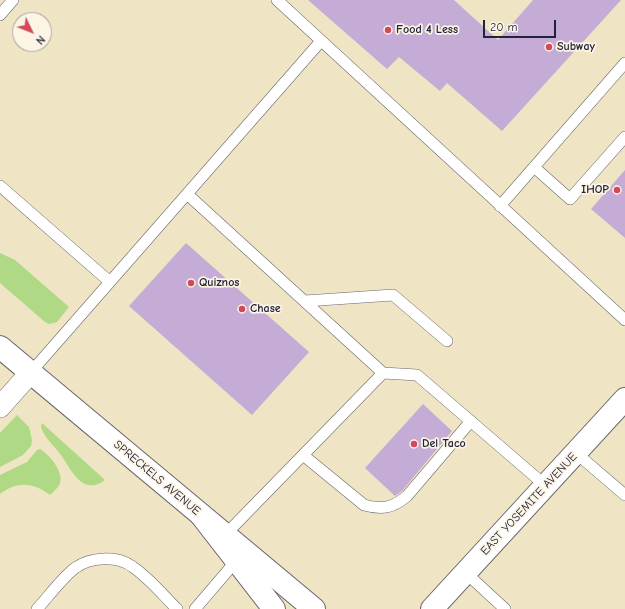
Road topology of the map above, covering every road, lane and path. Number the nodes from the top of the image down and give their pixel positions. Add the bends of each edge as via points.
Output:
1 (13, 0) edge
2 (277, 0) edge
3 (0, 15) edge
4 (321, 41) junction
5 (625, 63) edge
6 (625, 137) edge
7 (534, 167) junction
8 (0, 186) edge
9 (188, 194) junction
10 (500, 206) junction
11 (110, 282) junction
12 (305, 301) junction
13 (625, 320) edge
14 (447, 341) dead end
15 (0, 347) edge
16 (31, 372) junction
17 (383, 373) junction
18 (625, 400) edge
19 (0, 407) edge
20 (471, 421) junction
21 (576, 453) junction
22 (303, 455) junction
23 (546, 486) junction
24 (625, 495) edge
25 (201, 515) junction
26 (225, 535) junction
27 (236, 561) junction
28 (466, 573) junction
29 (37, 609) edge
30 (177, 609) edge
31 (195, 609) edge
32 (274, 609) edge
33 (314, 609) edge
34 (432, 609) edge
35 (505, 609) edge

1 - 3 lane
2 - 4 lane
4 - 9 lane
4 - 10 lane
5 - 7 lane
6 - 7 lane via 570,199
7 - 10 lane
8 - 11 lane
9 - 11 lane
9 - 12 lane
10 - 13 lane
11 - 16 lane
12 - 14 lane via 393,295
12 - 17 lane
15 - 16 main road, SPRECKELS AVENUE
16 - 19 street
16 - 25 main road, SPRECKELS AVENUE
17 - 20 lane via 417,375
17 - 22 lane
18 - 21 main road, EAST YOSEMITE AVENUE
20 - 22 lane via 407,496 396,505 387,508 364,505
20 - 23 lane
21 - 23 main road, EAST YOSEMITE AVENUE
21 - 24 lane
22 - 26 lane
23 - 28 main road, EAST YOSEMITE AVENUE
25 - 26 main road, SPRECKELS AVENUE
25 - 27 main road
26 - 33 main road, SPRECKELS AVENUE
27 - 31 lane
27 - 32 main road
28 - 34 main road, EAST YOSEMITE AVENUE
28 - 35 lane
29 - 30 lane via 73,569 82,563 106,559 132,566

